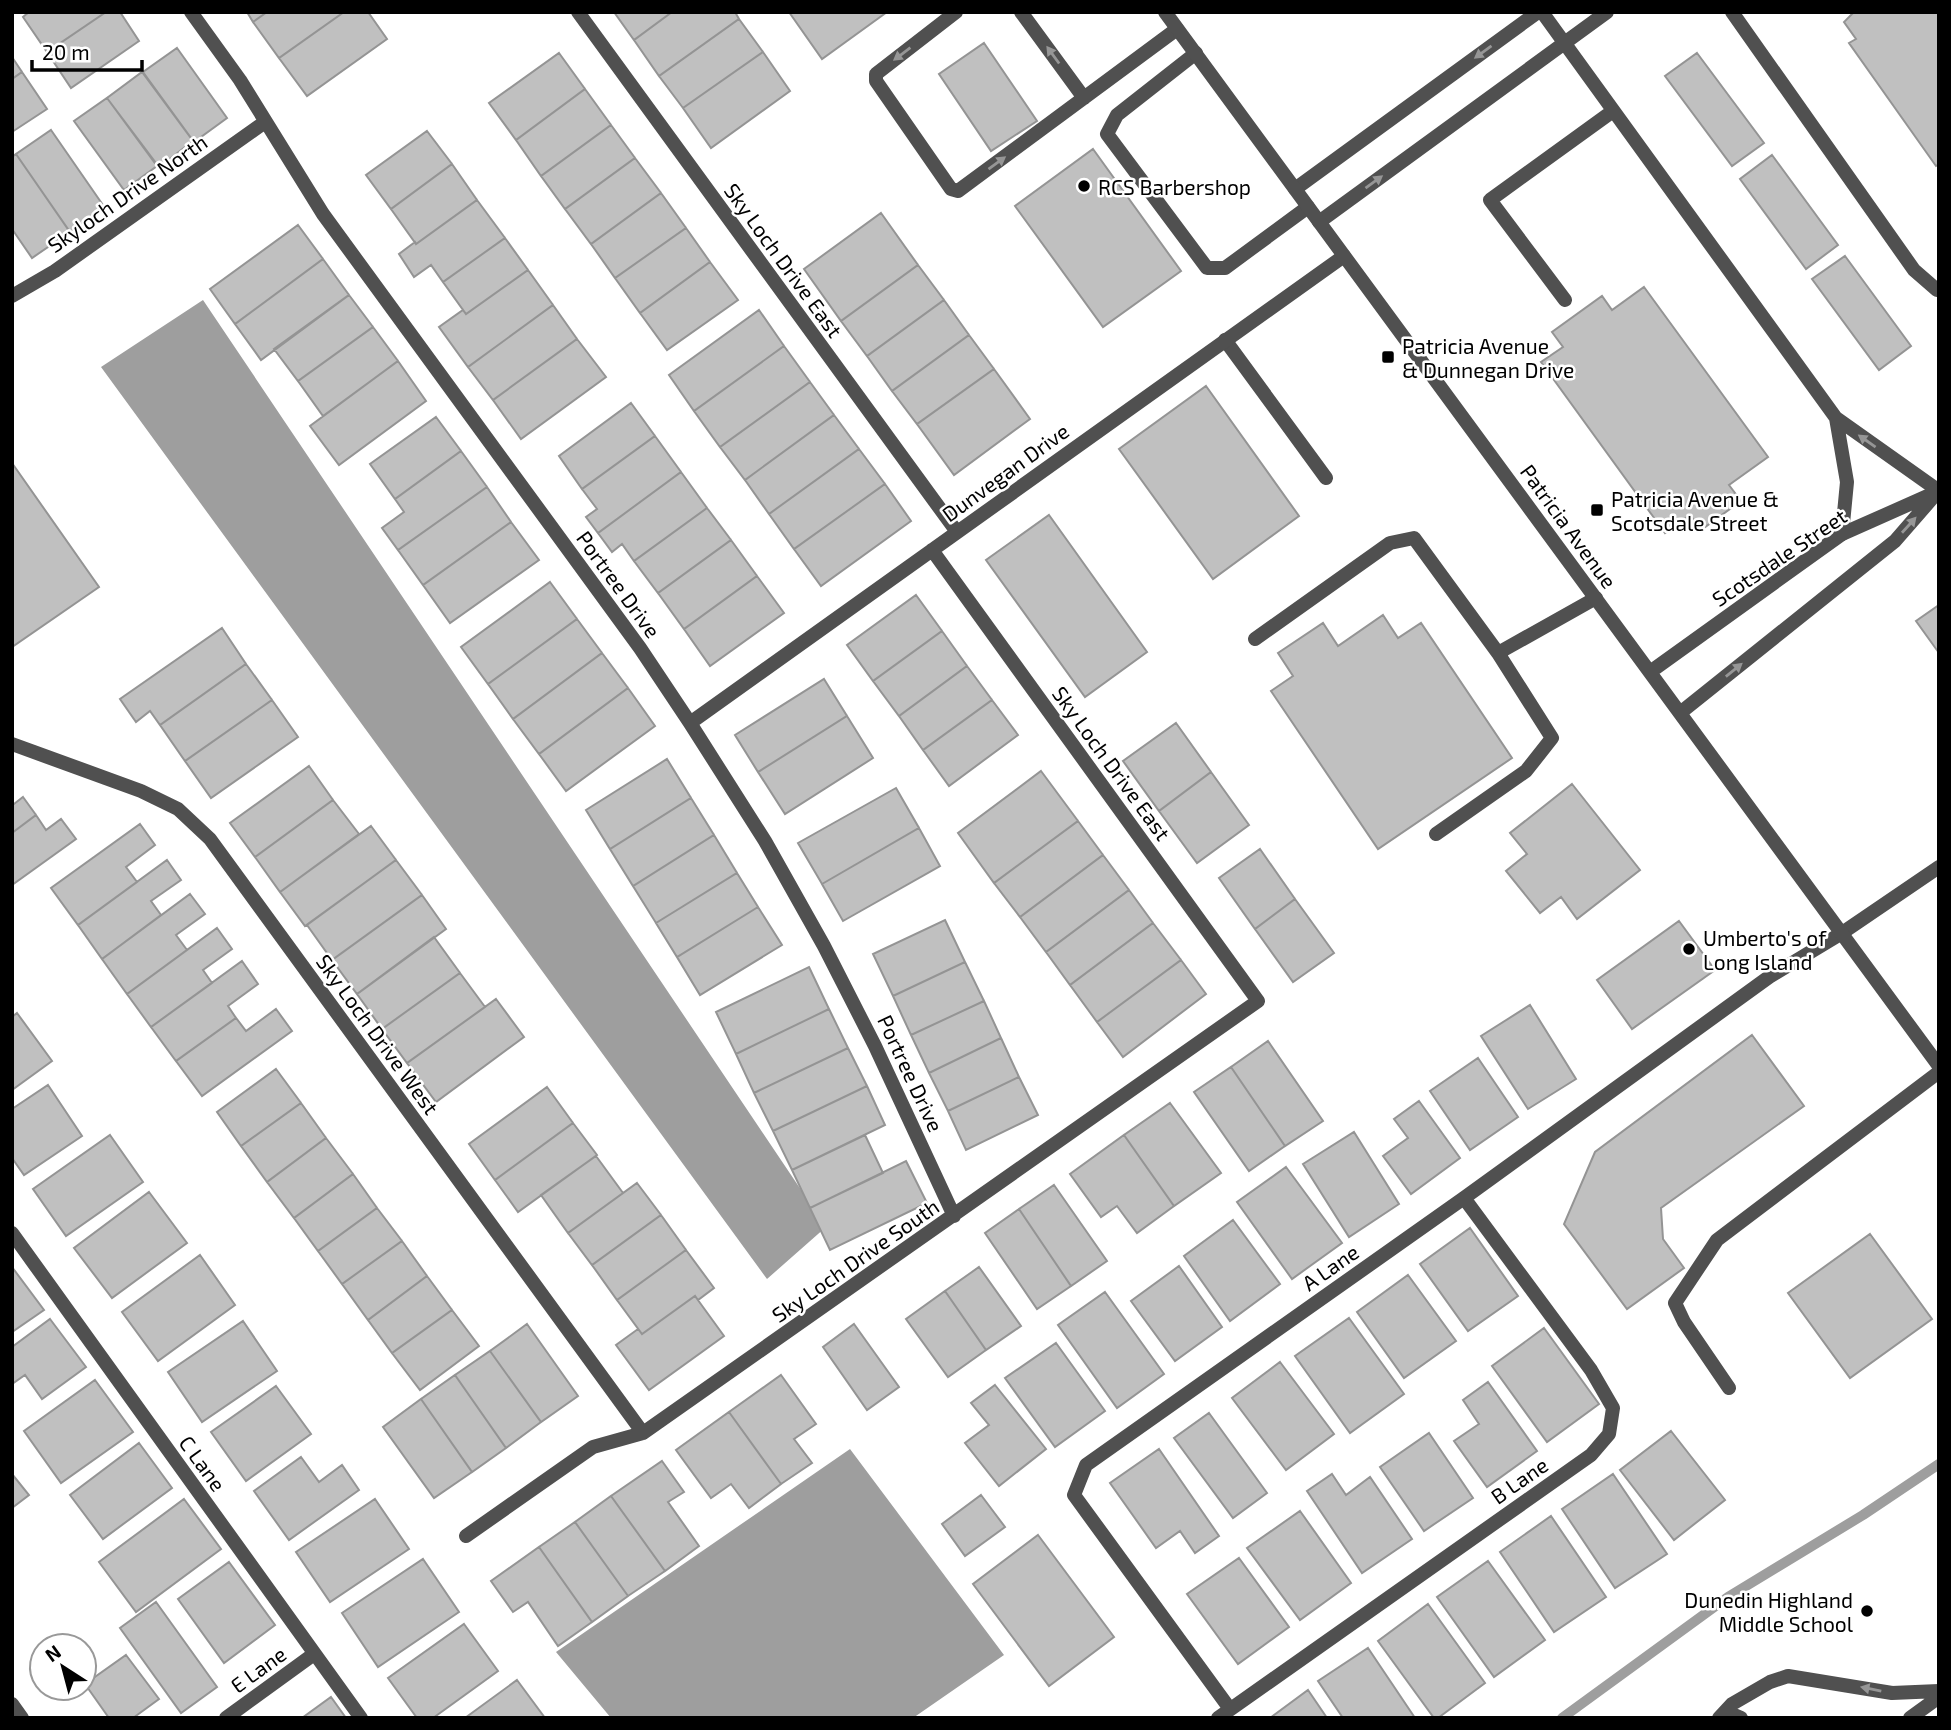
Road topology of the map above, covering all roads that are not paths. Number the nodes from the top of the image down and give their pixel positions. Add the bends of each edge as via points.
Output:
1 (191, 12) edge
2 (578, 12) edge
3 (956, 12) edge
4 (1021, 12) edge
5 (1165, 12) edge
6 (1540, 12) edge
7 (1607, 12) edge
8 (1732, 12) edge
9 (1177, 29) junction
10 (1565, 43) junction
11 (1196, 54) junction
12 (1084, 98) junction
13 (1614, 111) junction
14 (265, 122) junction
15 (1295, 189) junction
16 (1308, 208) junction
17 (1319, 222) junction
18 (1344, 256) junction
19 (15, 289) edge
20 (1939, 289) edge
21 (1565, 300) dead end
22 (1225, 341) junction
23 (1836, 418) junction
24 (1326, 478) dead end
25 (1939, 491) edge
26 (957, 532) junction
27 (1842, 534) junction
28 (932, 550) junction
29 (1597, 598) junction
30 (1255, 639) dead end
31 (1498, 653) junction
32 (1650, 672) junction
33 (1681, 713) junction
34 (690, 723) junction
35 (12, 744) edge
36 (1436, 834) dead end
37 (1939, 867) edge
38 (1842, 933) junction
39 (1258, 1001) joint
40 (1939, 1066) edge
41 (1939, 1072) edge
42 (1464, 1198) junction
43 (954, 1216) junction
44 (12, 1233) edge
45 (1729, 1388) dead end
46 (643, 1433) junction
47 (466, 1536) dead end
48 (314, 1654) junction
49 (1939, 1691) edge
50 (1939, 1697) edge
51 (12, 1704) edge
52 (1224, 1713) edge
53 (1723, 1715) edge
54 (22, 1718) edge
55 (226, 1718) edge
56 (361, 1718) edge
57 (1741, 1718) edge
58 (1910, 1718) edge

1 - 14 street, Portree Drive
2 - 26 street, Sky Loch Drive East
3 -> 12 street via 876,74 951,189 958,191
12 -> 4 street
5 - 9 street, Patricia Avenue
6 - 10 street
6 -> 15 street
7 - 10 street
8 - 20 street via 1914,270
9 - 11 street, Patricia Avenue
9 - 12 street
10 - 13 street
17 -> 10 street
11 - 15 street, Patricia Avenue
11 - 16 street via 1117,115 1107,134 1207,268 1224,268
13 - 21 street via 1490,200
13 - 23 street
14 - 19 street, Skyloch Drive North via 55,271
14 - 34 street, Portree Drive via 323,214
15 - 16 street, Patricia Avenue
16 - 17 street, Patricia Avenue
17 - 18 street, Patricia Avenue
18 - 22 street, Dunvegan Drive
18 - 29 street, Patricia Avenue
22 - 24 street
22 - 26 street, Dunvegan Drive
25 -> 23 street
23 - 27 street via 1847,482
25 - 27 street, Scotsdale Street
33 -> 25 street via 1895,541
26 - 28 street, Dunvegan Drive
27 - 32 street, Scotsdale Street
28 - 34 street, Dunvegan Drive
28 - 39 street, Sky Loch Drive East
29 - 31 street
29 - 32 street, Patricia Avenue
30 - 31 street via 1390,543 1414,538
31 - 36 street via 1552,738 1526,771
32 - 33 street, Patricia Avenue
33 - 38 street, Patricia Avenue
34 - 43 street, Portree Drive via 765,841 824,946
35 - 46 street, Sky Loch Drive West via 141,791 178,809 210,839
37 - 38 street, A Lane
38 - 40 street, Patricia Avenue
38 - 42 street, A Lane via 1769,977
39 - 43 street, Sky Loch Drive South
41 - 45 street via 1717,1240 1675,1303
42 - 52 street, A Lane via 1086,1465 1074,1495
42 - 52 street, B Lane via 1591,1370 1613,1408 1609,1434 1591,1455
43 - 46 street, Sky Loch Drive South
44 - 48 street, C Lane
46 - 47 street, Sky Loch Drive South via 593,1447
48 - 55 street, E Lane
48 - 56 street, C Lane
49 -> 53 street via 1892,1693 1788,1676 1732,1704
50 - 58 street
51 - 54 street
53 - 57 street

